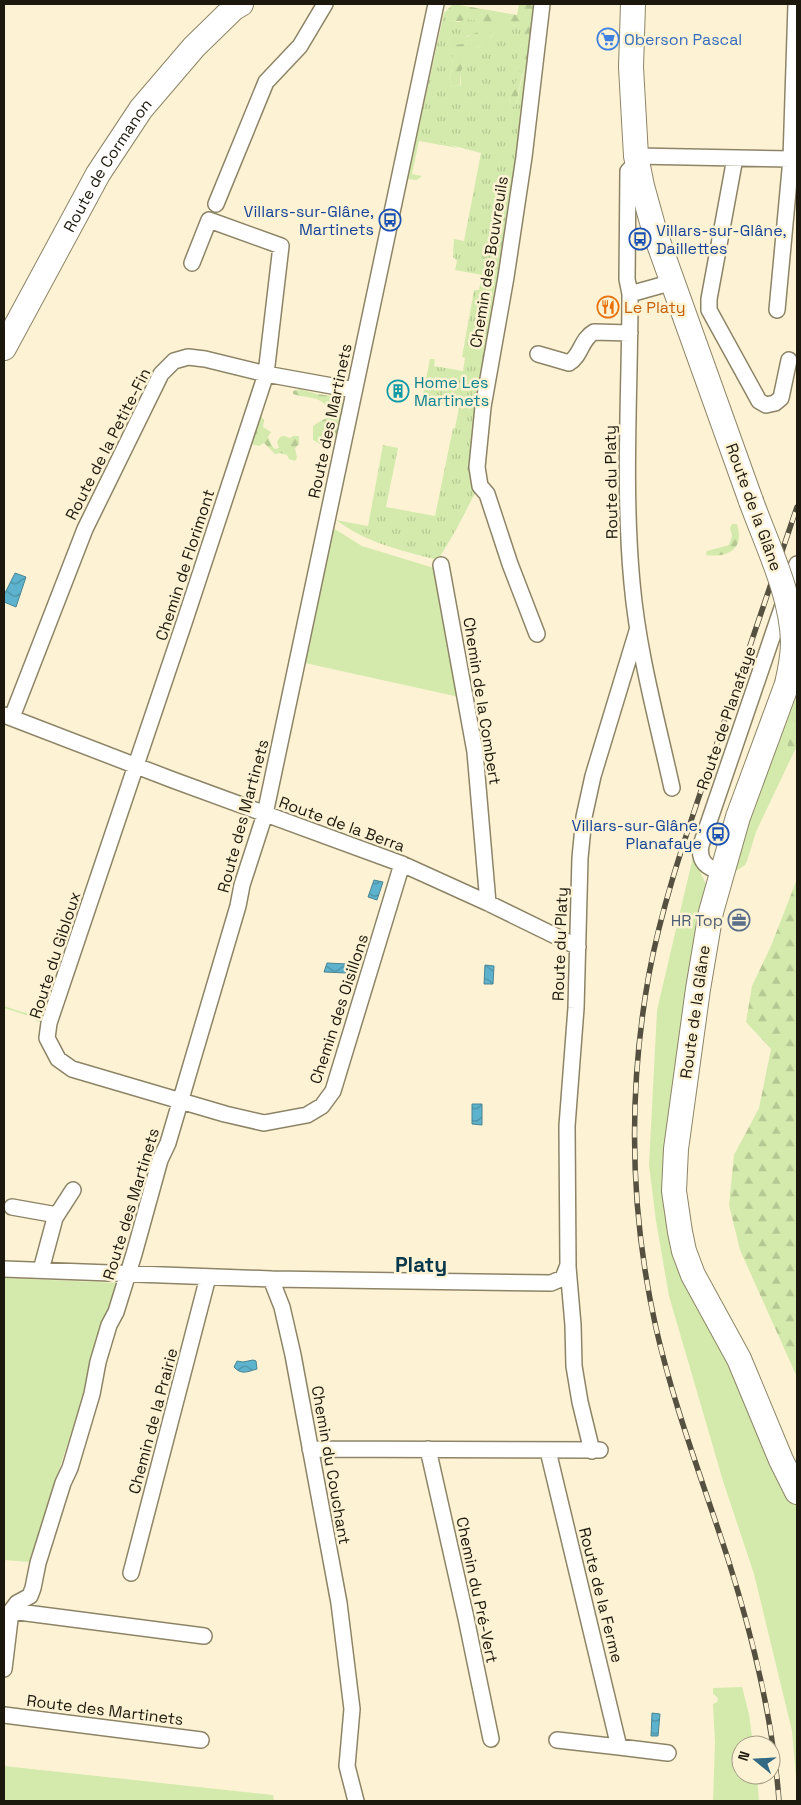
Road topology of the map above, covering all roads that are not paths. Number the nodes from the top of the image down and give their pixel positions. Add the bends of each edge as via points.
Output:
1 (241, 4) edge
2 (326, 4) edge
3 (436, 4) edge
4 (542, 4) edge
5 (633, 4) edge
6 (796, 4) edge
7 (735, 158) junction
8 (636, 159) junction
9 (792, 159) junction
10 (216, 204) dead end
11 (192, 263) dead end
12 (673, 282) junction
13 (630, 294) junction
14 (777, 310) dead end
15 (630, 333) junction
16 (4, 348) edge
17 (538, 354) dead end
18 (789, 360) dead end
19 (266, 374) junction
20 (354, 390) junction
21 (797, 564) edge
22 (441, 565) dead end
23 (637, 631) junction
24 (537, 634) dead end
25 (8, 716) edge
26 (135, 766) junction
27 (672, 788) dead end
28 (265, 814) junction
29 (402, 864) junction
30 (722, 872) junction
31 (488, 903) junction
32 (578, 947) junction
33 (180, 1101) junction
34 (73, 1190) dead end
35 (12, 1207) dead end
36 (57, 1215) junction
37 (568, 1265) junction
38 (4, 1269) edge
39 (41, 1270) junction
40 (128, 1273) junction
41 (208, 1277) junction
42 (270, 1279) junction
43 (310, 1449) junction
44 (428, 1449) junction
45 (548, 1451) junction
46 (797, 1492) edge
47 (131, 1573) dead end
48 (11, 1611) junction
49 (204, 1636) dead end
50 (4, 1669) edge
51 (4, 1715) edge
52 (491, 1739) dead end
53 (201, 1740) dead end
54 (557, 1740) dead end
55 (620, 1747) junction
56 (668, 1753) dead end
57 (356, 1801) edge

1 - 16 main road, Route de Cormanon via 194,47 141,109 98,174
2 - 10 street via 300,46 266,82
3 - 20 street, Route des Martinets
4 - 24 street, Chemin des Bouvreuils via 524,157 483,407 477,467 480,486 487,494
5 - 8 main road, Route de la Glâne via 631,67
6 - 9 street
7 - 8 street
7 - 9 street
7 - 18 street via 709,310 759,401 766,405 781,398
8 - 12 main road, Route de la Glâne via 655,232
8 - 13 street, Route du Platy via 628,171
9 - 14 street
11 - 19 street, Chemin de Florimont via 209,220 282,246
12 - 13 street
12 - 30 main road, Route de la Glâne, bridge via 784,593 793,642 787,684 738,817
13 - 15 street, Route du Platy
15 - 17 street via 594,332 588,335 569,363
15 - 23 street, Route du Platy via 629,545
19 - 20 street, Route de la Petite-Fin
19 - 25 street, Route de la Petite-Fin via 188,357 174,361 161,374 85,529
19 - 26 street, Chemin de Florimont
20 - 28 street, Route des Martinets
21 - 30 street, Route de Planafaye via 701,846 703,863
22 - 31 street, Chemin de la Combert via 475,752
23 - 27 street, Route du Platy
23 - 32 street, Route du Platy via 593,776 584,817
25 - 26 street, Route de la Berra
26 - 28 street, Route de la Berra
26 - 33 street, Route du Gibloux via 49,1023 47,1038 58,1060 72,1069
28 - 29 street, Route de la Berra
28 - 33 street, Route des Martinets
29 - 31 street, Route de la Berra
29 - 33 street, Chemin des Oisillons via 333,1091 322,1106 307,1115 264,1123
30 - 46 main road, Route de la Glâne via 704,950 676,1149 674,1184 677,1214 684,1251 693,1275 739,1359
31 - 32 street, Route de la Berra
32 - 37 street, Route du Platy via 567,1126
33 - 40 street, Route des Martinets
34 - 36 street
35 - 36 street
36 - 39 street
37 - 42 street via 563,1278 552,1284
37 - 45 street, Route du Platy via 574,1366 580,1402 596,1450
38 - 39 street
39 - 40 street
40 - 41 street
40 - 48 street, Route des Martinets via 109,1325 92,1394 33,1588 30,1596 17,1603
41 - 42 street
41 - 47 street, Chemin de la Prairie
42 - 43 street, Chemin du Couchant via 282,1307 294,1355
43 - 44 street
43 - 57 street, Chemin du Couchant via 350,1679 352,1709 347,1766
44 - 45 street
44 - 52 street, Chemin du Pré-Vert
45 - 55 street, Route de la Ferme
48 - 49 street
48 - 50 street
51 - 53 street, Route des Martinets
54 - 55 street
55 - 56 street

